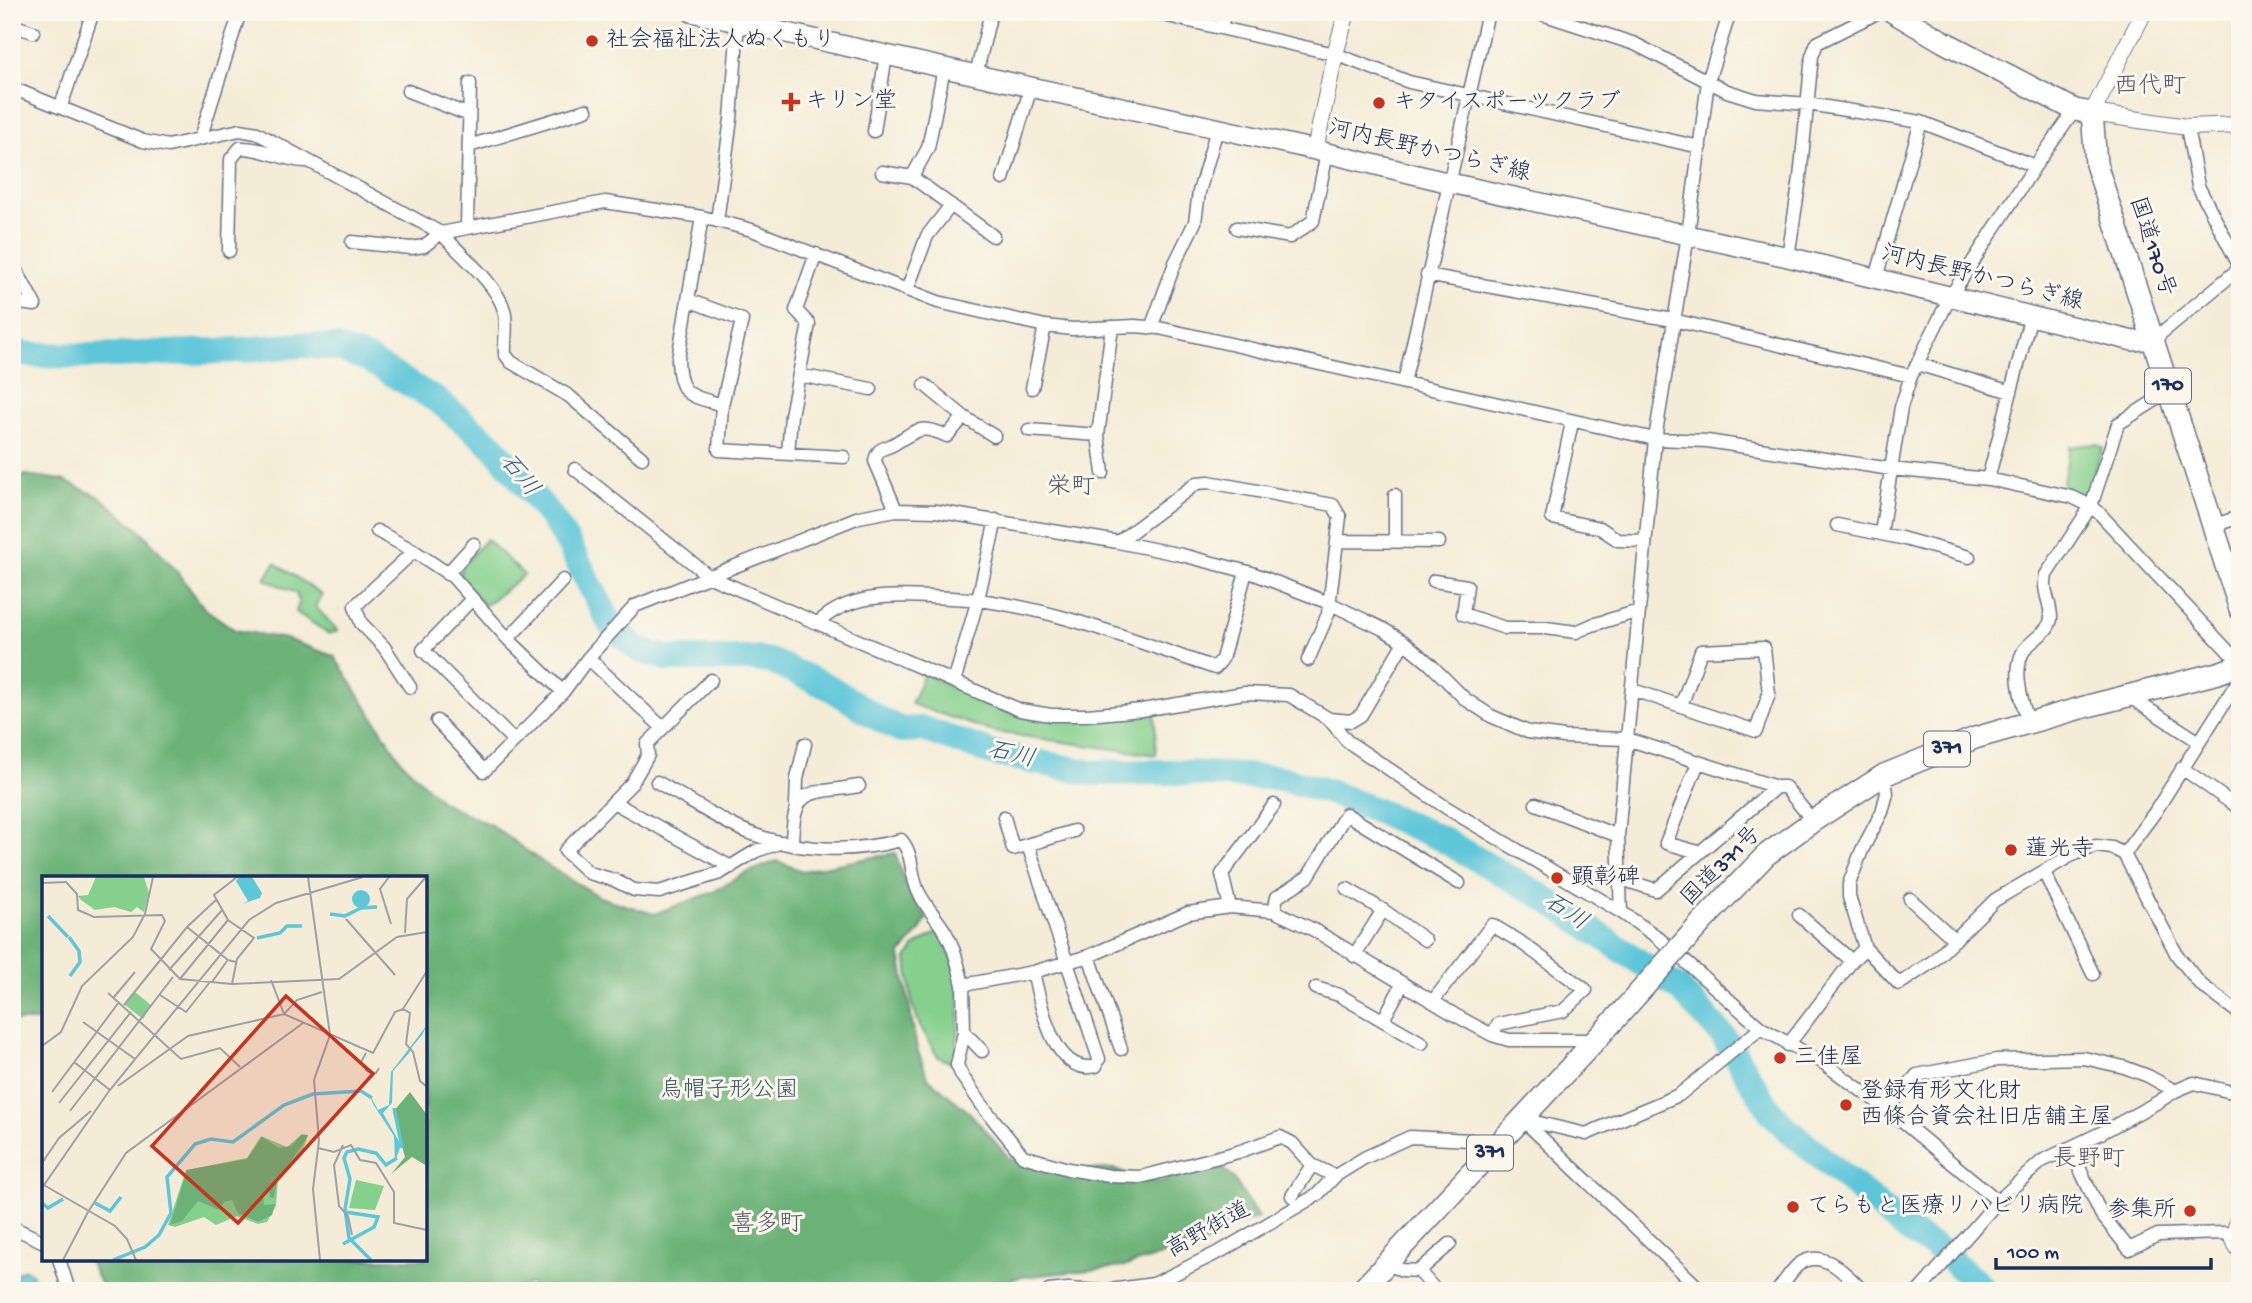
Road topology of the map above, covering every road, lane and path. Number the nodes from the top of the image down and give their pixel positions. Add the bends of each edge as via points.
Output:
1 (93, 12) edge
2 (240, 12) edge
3 (692, 12) edge
4 (991, 12) edge
5 (1150, 12) edge
6 (1225, 12) edge
7 (1347, 12) edge
8 (1488, 12) edge
9 (1536, 12) edge
10 (1730, 12) edge
11 (1880, 12) edge
12 (1894, 12) edge
13 (2144, 12) edge
14 (744, 19) edge
15 (12, 25) edge
16 (1221, 28) junction
17 (33, 32) dead end
18 (1335, 54) junction
19 (886, 55) junction
20 (944, 68) junction
21 (976, 75) junction
22 (1708, 81) junction
23 (470, 83) dead end
24 (1031, 87) junction
25 (12, 88) edge
26 (408, 91) dead end
27 (1469, 96) junction
28 (1808, 104) junction
29 (61, 106) junction
30 (586, 110) dead end
31 (2083, 111) junction
32 (469, 115) junction
33 (1921, 122) junction
34 (2240, 125) edge
35 (2187, 127) junction
36 (1217, 129) junction
37 (874, 131) dead end
38 (200, 139) junction
39 (469, 146) junction
40 (1700, 147) junction
41 (1321, 152) junction
42 (311, 161) junction
43 (2035, 166) junction
44 (882, 172) dead end
45 (912, 177) junction
46 (1003, 179) dead end
47 (1450, 183) junction
48 (951, 205) junction
49 (702, 217) junction
50 (717, 221) junction
51 (467, 226) junction
52 (1237, 228) dead end
53 (440, 233) junction
54 (1688, 235) junction
55 (993, 236) dead end
56 (352, 242) dead end
57 (229, 251) dead end
58 (816, 254) junction
59 (1788, 257) junction
60 (12, 262) edge
61 (2240, 268) edge
62 (1427, 275) junction
63 (1876, 278) junction
64 (907, 290) junction
65 (1950, 297) junction
66 (688, 300) junction
67 (12, 302) edge
68 (2031, 315) junction
69 (1673, 320) junction
70 (1045, 326) junction
71 (1112, 327) junction
72 (1151, 328) junction
73 (2154, 339) junction
74 (1914, 370) junction
75 (799, 375) junction
76 (1404, 383) junction
77 (925, 385) dead end
78 (1032, 388) dead end
79 (871, 389) dead end
80 (2011, 391) junction
81 (2170, 391) junction
82 (722, 405) junction
83 (964, 417) junction
84 (1572, 422) junction
85 (1030, 430) dead end
86 (1098, 435) junction
87 (994, 436) dead end
88 (1655, 439) junction
89 (788, 454) junction
90 (844, 457) dead end
91 (642, 458) dead end
92 (575, 469) dead end
93 (1891, 469) junction
94 (1103, 473) dead end
95 (1989, 479) junction
96 (1395, 495) dead end
97 (2091, 506) junction
98 (897, 510) junction
99 (2240, 517) edge
100 (996, 520) junction
101 (1837, 525) dead end
102 (2212, 526) junction
103 (377, 531) dead end
104 (1881, 533) junction
105 (1337, 541) junction
106 (1395, 541) junction
107 (1645, 541) junction
108 (1118, 542) junction
109 (1439, 542) dead end
110 (474, 544) dead end
111 (414, 551) junction
112 (1969, 557) dead end
113 (1246, 572) junction
114 (447, 574) junction
115 (710, 577) junction
116 (563, 580) dead end
117 (1434, 581) dead end
118 (472, 599) junction
119 (978, 599) junction
120 (1329, 603) junction
121 (2240, 609) edge
122 (1639, 611) junction
123 (818, 623) junction
124 (508, 639) junction
125 (1404, 642) junction
126 (2240, 657) edge
127 (588, 658) junction
128 (1308, 660) dead end
129 (2240, 665) edge
130 (2240, 678) edge
131 (712, 680) dead end
132 (954, 682) junction
133 (410, 687) dead end
134 (1633, 691) junction
135 (563, 692) junction
136 (2127, 696) junction
137 (1681, 706) junction
138 (1329, 719) junction
139 (437, 721) dead end
140 (2028, 723) junction
141 (663, 729) junction
142 (1627, 739) junction
143 (514, 741) junction
144 (2198, 741) junction
145 (805, 744) dead end
146 (1698, 763) junction
147 (2182, 768) junction
148 (1884, 775) junction
149 (657, 782) dead end
150 (859, 786) dead end
151 (1776, 787) junction
152 (612, 802) junction
153 (796, 804) junction
154 (1536, 804) dead end
155 (1274, 805) dead end
156 (2240, 809) edge
157 (1004, 817) dead end
158 (1813, 821) junction
159 (1074, 831) dead end
160 (1618, 836) junction
161 (787, 843) junction
162 (1028, 845) junction
163 (1698, 852) junction
164 (2124, 854) junction
165 (731, 867) junction
166 (2044, 872) junction
167 (1618, 878) junction
168 (1459, 883) dead end
169 (1347, 889) dead end
170 (1910, 899) dead end
171 (1230, 907) junction
172 (1383, 910) junction
173 (1274, 911) junction
174 (1621, 912) junction
175 (1799, 915) dead end
176 (1426, 940) dead end
177 (1955, 940) junction
178 (1865, 948) junction
179 (1089, 956) junction
180 (1354, 956) junction
181 (1852, 961) junction
182 (1066, 962) junction
183 (1033, 972) junction
184 (2093, 974) dead end
185 (1403, 983) junction
186 (963, 985) junction
187 (1316, 988) dead end
188 (1433, 1001) junction
189 (2240, 1014) edge
190 (1382, 1020) junction
191 (1761, 1028) junction
192 (964, 1032) junction
193 (1492, 1035) junction
194 (1594, 1040) junction
195 (1422, 1043) dead end
196 (1788, 1045) junction
197 (1121, 1049) dead end
198 (982, 1051) dead end
199 (2175, 1091) junction
200 (2240, 1094) edge
201 (1887, 1109) junction
202 (1522, 1119) junction
203 (1498, 1145) junction
204 (2070, 1148) junction
205 (1312, 1165) junction
206 (1335, 1177) junction
207 (1292, 1196) dead end
208 (1998, 1201) junction
209 (2240, 1215) edge
210 (12, 1227) edge
211 (42, 1241) edge
212 (1450, 1244) dead end
213 (2236, 1245) edge
214 (60, 1261) edge
215 (1387, 1264) junction
216 (1419, 1271) junction
217 (69, 1291) edge
218 (1049, 1291) edge
219 (1361, 1291) edge
220 (1436, 1291) edge
221 (1702, 1291) edge
222 (1777, 1291) edge
223 (1863, 1291) edge
224 (1919, 1291) edge

1 - 29 street
2 - 38 street
3 - 14 main road, 河内長野かつらぎ線
4 - 21 street
5 - 16 street
6 - 16 street
7 - 18 street
8 - 27 street
9 - 22 street via 1635,44
10 - 22 street
11 - 28 street via 1816,43
12 - 31 highway
13 - 31 street
14 - 19 main road, 河内長野かつらぎ線
14 - 50 street
15 - 17 street
16 - 18 street
18 - 27 street via 1409,82
18 - 41 street
19 - 20 main road, 河内長野かつらぎ線
19 - 37 street
20 - 21 main road, 河内長野かつらぎ線
20 - 45 street via 928,148
21 - 24 main road, 河内長野かつらぎ線
22 - 28 street via 1756,100
22 - 40 street
23 - 32 street
24 - 36 main road, 河内長野かつらぎ線
24 - 46 street
25 - 29 street
26 - 32 street
27 - 40 street
27 - 47 street
28 - 33 street
28 - 59 street
29 - 38 street via 143,141 169,146
30 - 39 street
31 - 35 street
31 - 43 street
31 - 73 highway, 国道170号 / 170
32 - 39 street
33 - 43 street
33 - 63 street
34 - 35 street
35 - 61 street via 2198,186
36 - 41 main road, 河内長野かつらぎ線
36 - 72 street via 1195,222
38 - 42 street via 240,130 257,133
39 - 51 street
40 - 54 street
41 - 47 main road, 河内長野かつらぎ線
41 - 52 street via 1313,221 1290,237
42 - 53 street
42 - 57 street via 240,148 231,159
43 - 65 street
44 - 45 street
45 - 48 street
47 - 54 main road, 河内長野かつらぎ線
47 - 62 street
48 - 55 street
48 - 64 street via 927,236
49 - 50 street
49 - 51 street via 605,202
49 - 66 street
50 - 58 street
51 - 53 street
53 - 56 street via 424,246 411,248
53 - 91 street via 490,285 504,307 505,354 511,362 569,396
54 - 59 main road, 河内長野かつらぎ線
54 - 69 street
58 - 64 street
58 - 75 street via 796,310 809,324
59 - 63 main road, 河内長野かつらぎ線
60 - 67 street via 34,305
61 - 73 street
62 - 69 street
62 - 76 street
63 - 65 main road, 河内長野かつらぎ線
64 - 70 street via 938,302
65 - 68 main road, 河内長野かつらぎ線
65 - 74 street
66 - 82 street via 678,381 689,394
66 - 82 street via 741,320
68 - 73 main road, 河内長野かつらぎ線 via 2133,341
68 - 80 street
69 - 74 street
69 - 88 street
70 - 71 street
70 - 78 street
71 - 72 street
71 - 86 street
72 - 76 street
73 - 81 highway, 国道170号 / 170
74 - 80 street
74 - 93 street via 1901,407
75 - 79 street
75 - 89 street
76 - 84 street
77 - 83 street
80 - 95 street
81 - 97 street via 2118,424
81 - 102 highway, 国道170号 / 170
82 - 89 street via 719,450
83 - 87 street
83 - 98 street via 947,436 920,428 876,454
84 - 88 street
84 - 107 street via 1552,518 1600,528 1618,540
85 - 86 street
86 - 94 street
88 - 93 street via 1707,441
88 - 107 street
89 - 90 street
92 - 115 street
93 - 95 street
93 - 104 street
95 - 97 street
96 - 106 street
97 - 126 street via 2229,652
97 - 140 street via 2043,584 2049,627 2023,653 2019,686
98 - 100 street
98 - 115 street via 835,526
99 - 102 street
100 - 108 street
100 - 119 street
101 - 104 street
102 - 121 highway, 国道170号 / 170
103 - 111 street
104 - 112 street
105 - 106 street
105 - 108 street via 1340,517 1333,505 1209,482 1197,483
105 - 120 street
106 - 109 street
107 - 122 street
108 - 113 street
110 - 114 street
111 - 114 street
111 - 133 street via 355,606 361,623
113 - 119 street via 1222,659 1215,668 1085,624
113 - 120 street
114 - 118 street
115 - 123 street
115 - 127 street via 635,606
116 - 124 street
117 - 122 street via 1467,586 1463,614 1505,628 1576,632
118 - 124 street
118 - 143 street via 423,650
119 - 123 street via 870,597 831,611
119 - 132 street
120 - 125 street
120 - 128 street
122 - 134 street
123 - 132 street
124 - 135 street
125 - 138 street via 1361,715 1351,721
125 - 142 street via 1465,699 1491,716 1528,732
127 - 135 street
127 - 141 street
129 - 136 highway, 国道371号 / 371
130 - 144 street
131 - 141 street
132 - 138 street via 1020,710 1051,715 1142,710 1244,693 1289,695
134 - 137 street
134 - 142 street
135 - 143 street
136 - 140 highway, 国道371号 / 371
136 - 144 street
137 - 137 street via 1700,651 1764,648 1769,694 1756,731
138 - 174 street via 1347,741 1447,808
139 - 143 street via 484,771
140 - 148 highway, 国道371号 / 371 via 1975,738
141 - 152 street via 647,744 648,755 632,783
142 - 146 street
142 - 160 street
144 - 147 street
145 - 153 street
146 - 151 street
146 - 163 street via 1666,843
147 - 156 street
147 - 164 street
148 - 158 highway, 国道371号 / 371
148 - 178 street via 1887,793 1882,812 1849,884
149 - 161 street via 734,826
150 - 153 street via 804,796
151 - 158 street via 1785,787
151 - 163 street
152 - 165 street
152 - 165 street via 565,851 589,873 634,890 659,892
153 - 161 street
154 - 160 street
155 - 171 street via 1222,874
157 - 162 street via 1013,849
158 - 194 highway, 国道371号 / 371, bridge via 1766,856
159 - 162 street
160 - 167 street
161 - 165 street via 756,851
161 - 186 street via 852,850 901,840 909,850 920,895 957,956
162 - 182 street
163 - 167 street via 1656,890
164 - 166 street via 2096,846
164 - 189 street via 2177,955 2200,984
166 - 177 street via 1994,900
166 - 184 street
167 - 174 street
168 - 173 street via 1346,814 1308,877 1277,897
169 - 172 street
170 - 177 street
171 - 173 street
171 - 179 street via 1188,913
172 - 176 street
172 - 180 street
173 - 180 street
174 - 191 street via 1656,936
175 - 181 street
177 - 178 street via 1899,984
178 - 181 street
179 - 182 street
179 - 197 street
180 - 185 street
181 - 196 street
182 - 183 street
182 - 183 street via 1097,1063 1087,1068 1069,1061 1061,1051 1045,1021
183 - 186 street
185 - 188 street
185 - 190 street
186 - 192 street
187 - 190 street via 1339,995
188 - 193 street
188 - 193 street via 1492,925 1586,990 1563,1011 1498,1024
190 - 195 street
191 - 196 street
191 - 202 street via 1679,1095 1586,1134
192 - 198 street
192 - 205 street via 957,1065 962,1076 1023,1156 1068,1169 1141,1177 1280,1137
193 - 194 street via 1509,1040
194 - 202 highway, 国道371号 / 371
196 - 201 street via 1822,1062
199 - 200 street via 2194,1083
199 - 201 street via 2148,1076 2100,1060 2011,1060 1917,1075
199 - 204 street
201 - 208 street
202 - 203 highway, 国道371号 / 371
202 - 221 street
203 - 206 street, 高野街道 via 1410,1137
203 - 215 highway, 国道371号 / 371
204 - 208 street via 2042,1161
204 - 213 street via 2101,1214 2129,1249 2158,1235 2225,1233
205 - 206 street
205 - 207 street
206 - 218 street, 高野街道 via 1317,1195 1154,1284
208 - 224 street
209 - 213 street
210 - 211 street
212 - 216 street
214 - 217 street
215 - 216 street
215 - 219 highway, 国道371号 / 371
216 - 220 street
222 - 223 street via 1799,1264 1815,1259 1835,1265

